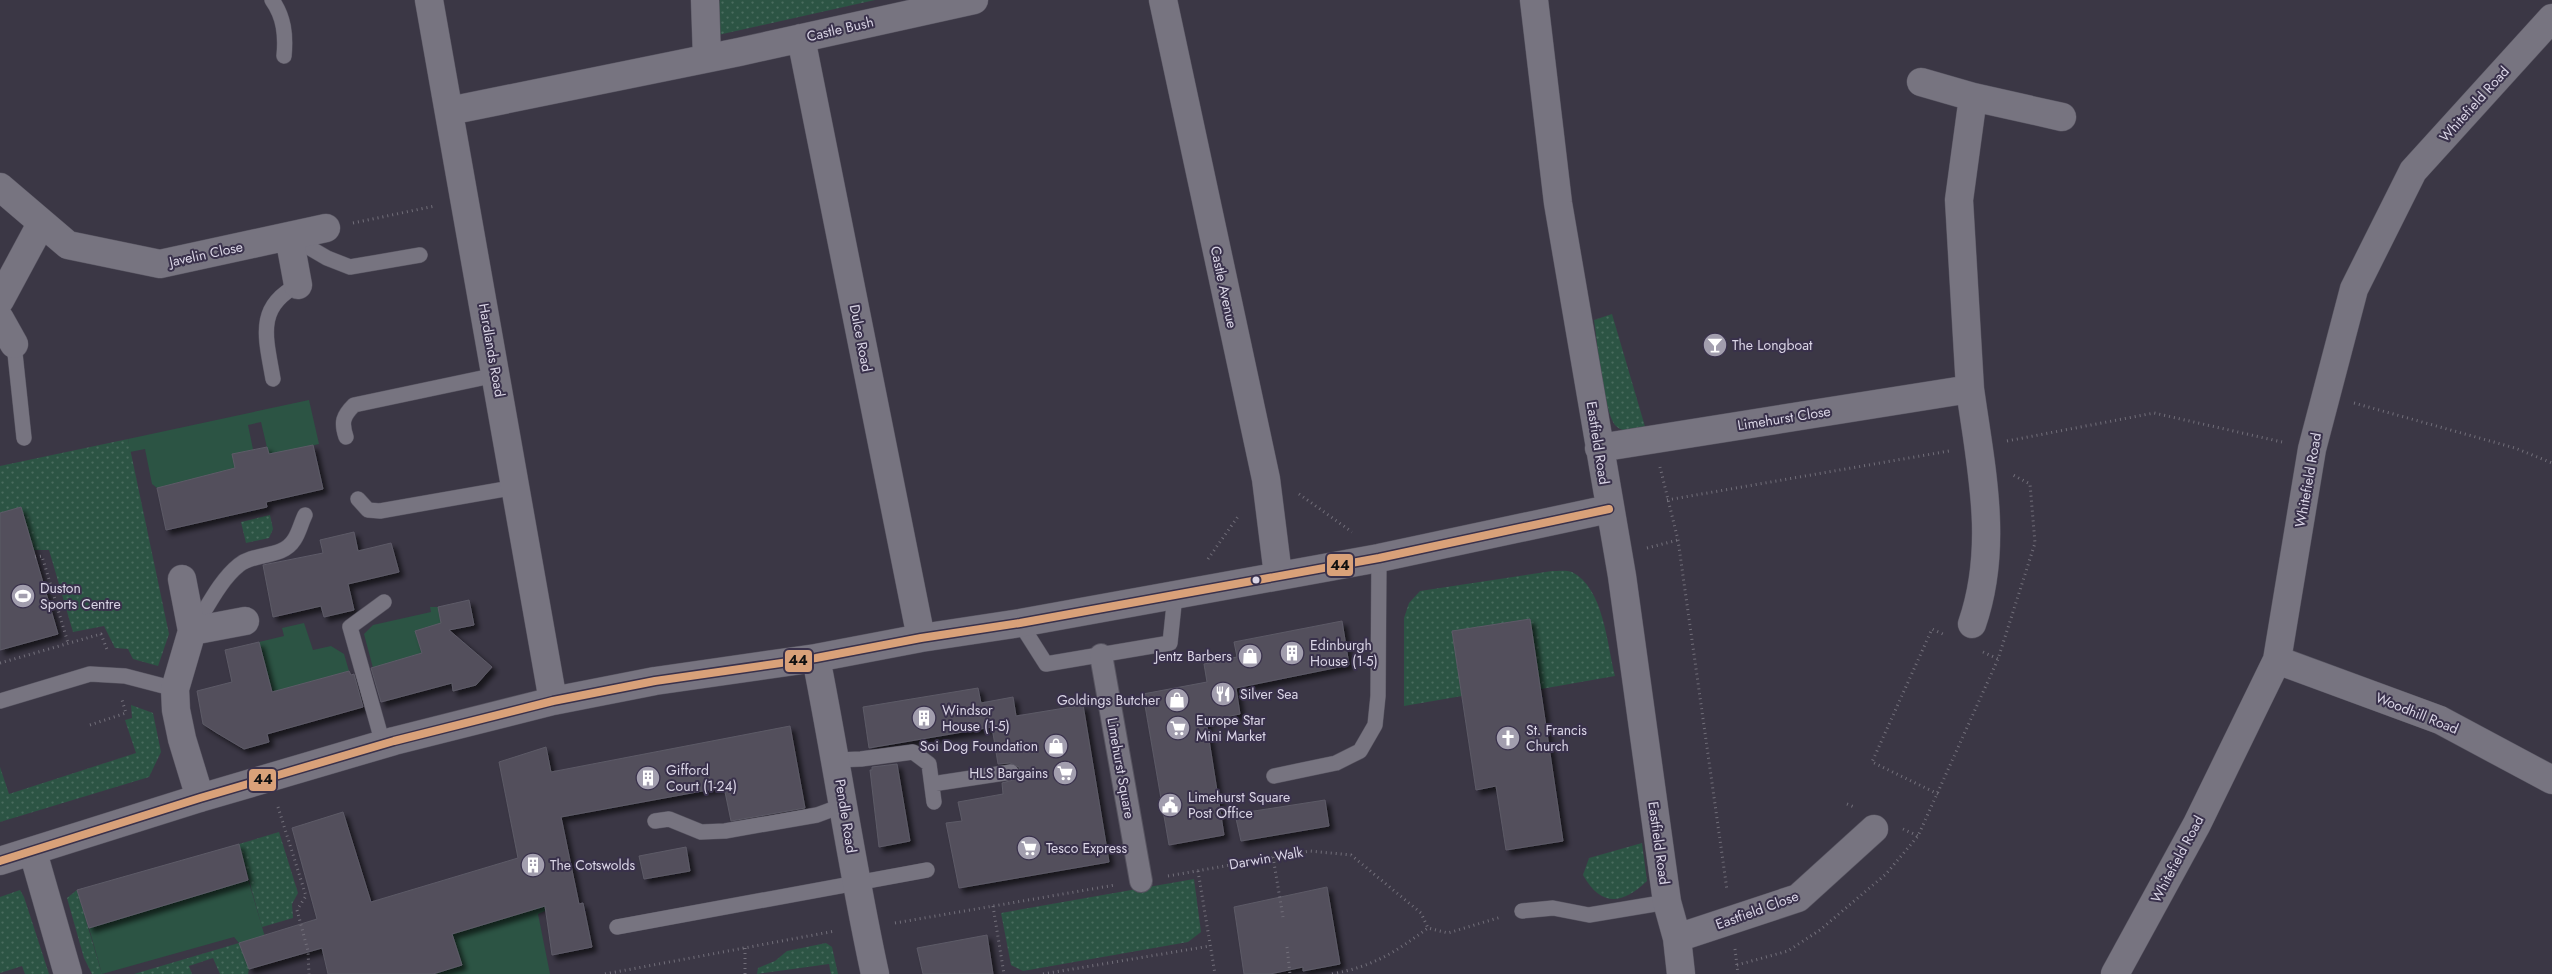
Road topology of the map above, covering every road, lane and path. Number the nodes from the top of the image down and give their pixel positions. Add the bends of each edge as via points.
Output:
1 (272, 0) edge
2 (429, 0) edge
3 (705, 0) edge
4 (974, 0) edge
5 (1163, 0) edge
6 (1534, 0) edge
7 (912, 6) edge
8 (2552, 18) edge
9 (801, 38) junction
10 (284, 56) dead end
11 (707, 58) junction
12 (1921, 82) dead end
13 (1973, 97) junction
14 (449, 111) junction
15 (2062, 117) dead end
16 (0, 187) edge
17 (465, 201) junction
18 (41, 224) junction
19 (326, 228) joint
20 (289, 236) junction
21 (420, 255) dead end
22 (298, 284) joint
23 (0, 300) edge
24 (0, 319) edge
25 (14, 344) joint
26 (496, 375) junction
27 (273, 379) dead end
28 (1970, 389) junction
29 (2326, 394) junction
30 (346, 437) dead end
31 (24, 438) dead end
32 (1654, 440) junction
33 (1599, 448) junction
34 (2312, 449) junction
35 (1980, 459) junction
36 (2552, 463) edge
37 (516, 486) junction
38 (358, 500) dead end
39 (1667, 500) junction
40 (1609, 509) junction
41 (305, 515) dead end
42 (35, 557) dead end
43 (1378, 558) junction
44 (1278, 576) junction
45 (182, 579) dead end
46 (1175, 595) junction
47 (384, 602) dead end
48 (245, 621) dead end
49 (1020, 623) junction
50 (1972, 624) dead end
51 (192, 631) junction
52 (1948, 636) dead end
53 (920, 638) junction
54 (68, 643) junction
55 (1981, 651) dead end
56 (1101, 655) junction
57 (115, 656) dead end
58 (816, 658) junction
59 (1998, 659) junction
60 (2277, 660) junction
61 (0, 663) edge
62 (175, 689) junction
63 (128, 698) dead end
64 (0, 701) edge
65 (553, 701) junction
66 (90, 725) dead end
67 (383, 744) junction
68 (837, 760) junction
69 (1011, 772) dead end
70 (1274, 776) dead end
71 (2552, 780) edge
72 (932, 784) junction
73 (1938, 794) junction
74 (200, 798) junction
75 (934, 802) dead end
76 (844, 805) junction
77 (278, 807) dead end
78 (655, 821) dead end
79 (1874, 829) dead end
80 (33, 852) junction
81 (1273, 857) junction
82 (0, 861) edge
83 (926, 870) dead end
84 (1198, 871) junction
85 (1142, 881) junction
86 (856, 882) junction
87 (1667, 902) junction
88 (993, 906) junction
89 (1522, 911) joint
90 (1283, 917) dead end
91 (1732, 920) junction
92 (617, 927) dead end
93 (1428, 928) junction
94 (852, 929) junction
95 (1677, 938) junction
96 (1210, 946) junction
97 (1287, 947) dead end
98 (745, 948) junction
99 (1737, 964) junction
100 (68, 974) edge
101 (308, 974) edge
102 (605, 974) edge
103 (745, 974) edge
104 (875, 974) edge
105 (1004, 974) edge
106 (1044, 974) edge
107 (1215, 974) edge
108 (1290, 974) edge
109 (1332, 974) edge
110 (1681, 974) edge
111 (1738, 974) edge
112 (2114, 974) edge

1 - 10 lane via 280,11 286,36
2 - 14 street, Hardlands Road
3 - 11 street
4 - 7 street, Castle Bush
5 - 44 street, Castle Avenue via 1266,479
6 - 33 street, Eastfield Road via 1558,203
7 - 9 street, Castle Bush
8 - 29 street, Whitefield Road via 2413,171 2354,289
9 - 11 street, Castle Bush
9 - 53 street, Dulce Road
11 - 14 street, Castle Bush
12 - 13 street
13 - 15 street
13 - 28 street via 1959,200
14 - 17 street, Hardlands Road
16 - 18 street, Javelin Close
17 - 19 path
17 - 26 street, Hardlands Road
18 - 20 street, Javelin Close via 68,246 160,264
18 - 23 street
19 - 20 street, Javelin Close
20 - 21 lane via 350,267
20 - 22 street
22 - 27 lane via 284,292 268,312 266,338
24 - 25 street
25 - 31 lane
26 - 30 lane via 354,405 345,414 341,425
26 - 37 street, Hardlands Road
28 - 32 street, Limehurst Close
28 - 35 street
29 - 34 street, Whitefield Road
29 - 36 path via 2515,448
32 - 33 street, Limehurst Close
32 - 39 path
33 - 40 street, Eastfield Road
34 - 35 path via 2154,413
34 - 60 street, Whitefield Road
35 - 39 path
35 - 50 street via 1986,503 1986,564
35 - 59 path via 2030,484 2036,543
37 - 38 lane via 380,511 368,510
37 - 65 street, Hardlands Road
39 - 91 path via 1678,540
40 - 43 street
40 - 87 street, Eastfield Road via 1622,576
41 - 51 lane via 289,546 239,565
42 - 54 path via 42,556
43 - 44 street
43 - 70 lane via 1375,725 1360,751 1336,763
44 - 46 street
45 - 51 street
46 - 49 street
46 - 56 lane via 1170,643
47 - 67 lane via 350,627
48 - 51 street
49 - 53 street
49 - 56 lane via 1046,664
51 - 62 street
52 - 73 path via 1932,629 1872,762
53 - 58 street
54 - 57 path via 101,634 108,654
54 - 61 path
55 - 59 path
56 - 85 street, Limehurst Square
58 - 65 street via 655,681
58 - 68 street, Pendle Road
59 - 73 path
60 - 71 street, Woodhill Road via 2440,720
60 - 112 street, Whitefield Road via 2197,824
62 - 64 lane via 125,676 90,674
62 - 74 street via 182,739
63 - 66 path via 121,696 126,713
65 - 67 street
67 - 74 street
68 - 72 lane via 913,752 929,764
68 - 76 street, Pendle Road
69 - 72 lane
72 - 75 lane
73 - 99 path via 1918,836 1886,874 1820,930 1788,951
74 - 80 street
76 - 78 lane via 817,815 725,831 701,832 669,819
76 - 86 street, Pendle Road
77 - 101 path via 306,896 297,910 308,951
79 - 91 street, Eastfield Close via 1798,898
80 - 82 street
80 - 100 street
81 - 84 path, Darwin Walk
81 - 90 path
81 - 93 path, Darwin Walk via 1310,851 1351,855 1421,913
83 - 86 lane
84 - 85 path, Darwin Walk
84 - 96 path
85 - 88 path, Darwin Walk
86 - 92 lane
86 - 94 street, Pendle Road
87 - 89 lane via 1589,915 1553,908
87 - 95 street, Eastfield Road
88 - 94 path, Darwin Walk
88 - 105 path
89 - 93 path via 1448,933
91 - 95 street, Eastfield Close
91 - 99 path
93 - 109 path via 1397,950 1362,968
94 - 98 path, Darwin Walk
94 - 104 street, Pendle Road
95 - 110 street, Eastfield Road
96 - 106 path
96 - 107 path
97 - 108 path
98 - 102 path, Darwin Walk
98 - 103 path
99 - 111 path

